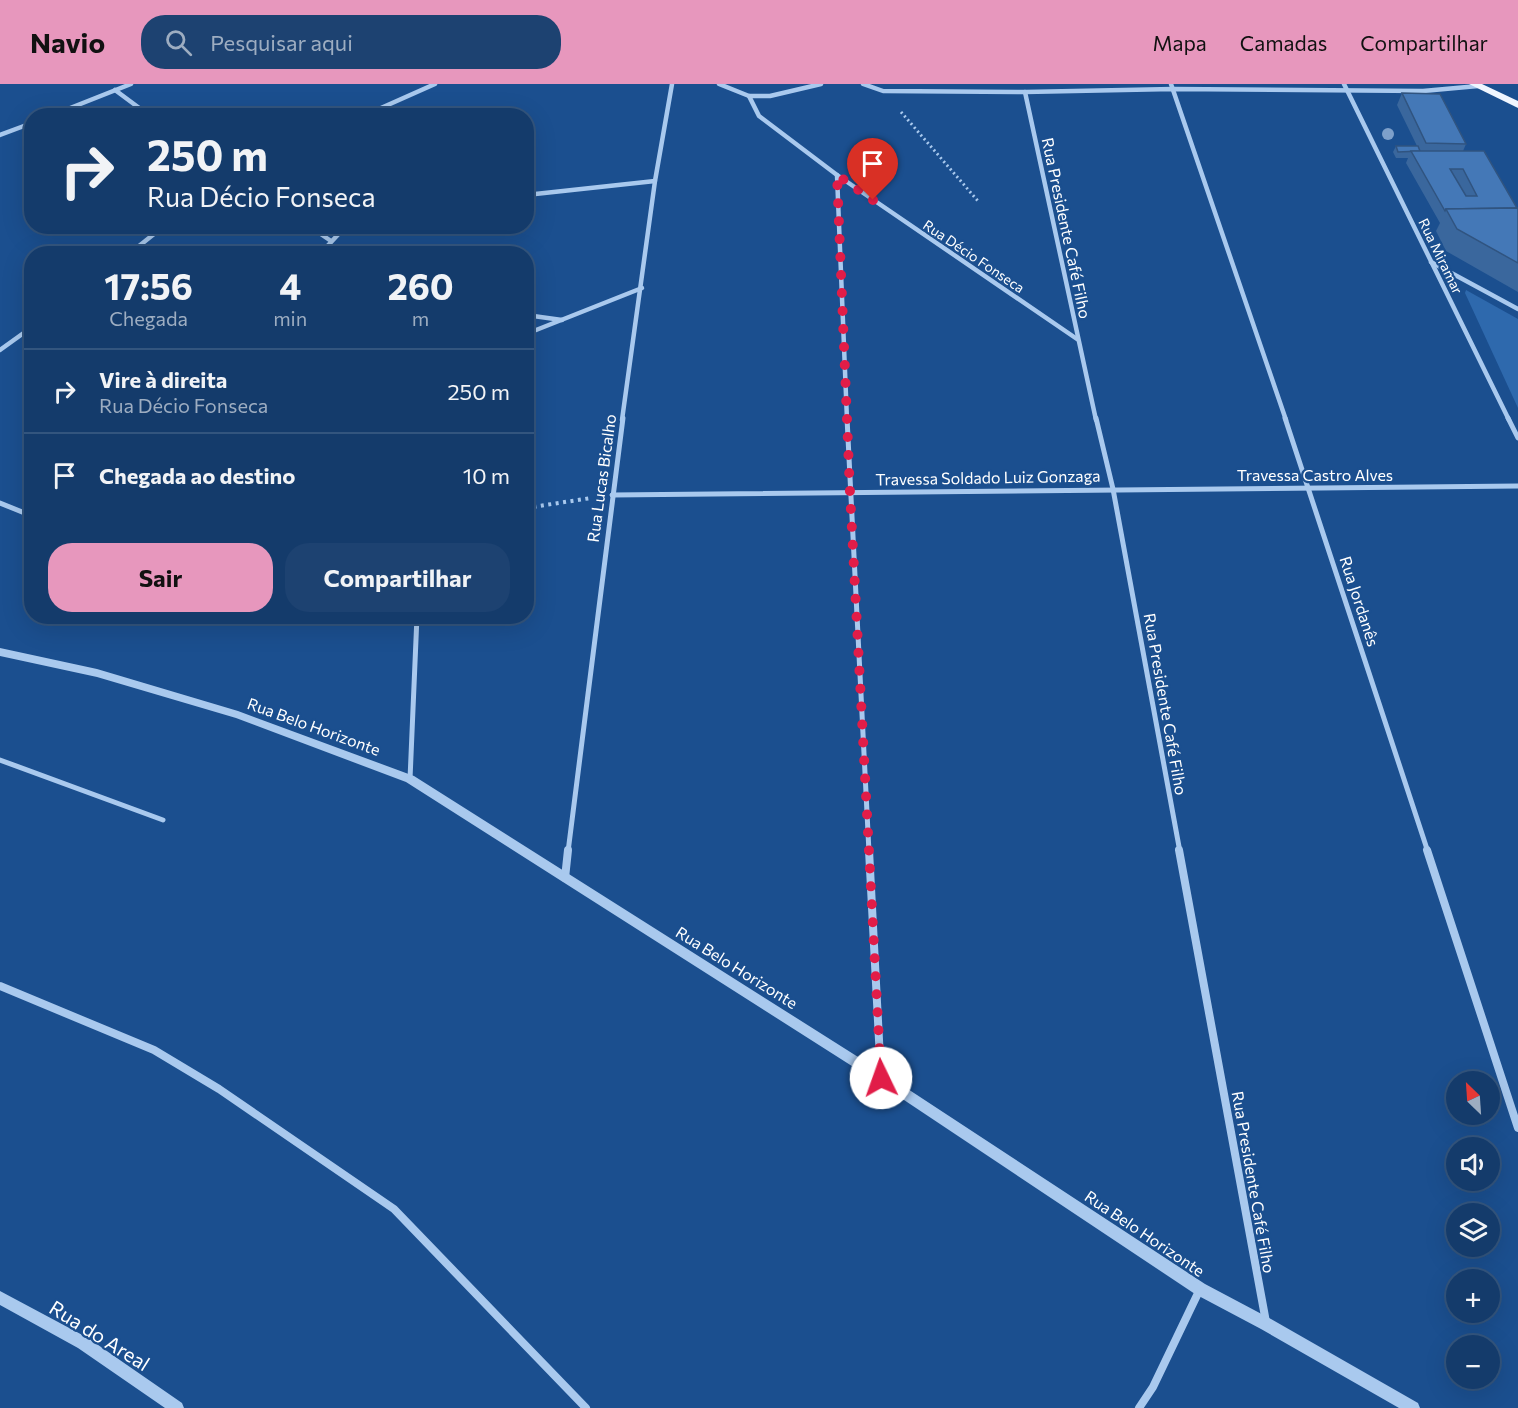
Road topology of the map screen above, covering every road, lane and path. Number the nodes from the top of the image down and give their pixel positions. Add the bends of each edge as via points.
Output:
1 (131, 84) edge
2 (435, 84) edge
3 (672, 84) edge
4 (719, 84) edge
5 (820, 84) edge
6 (863, 84) edge
7 (1344, 84) edge
8 (1476, 85) edge
9 (1172, 87) edge
10 (115, 90) junction
11 (1347, 90) junction
12 (883, 91) junction
13 (1025, 92) junction
14 (749, 96) junction
15 (1518, 105) edge
16 (70, 108) edge
17 (139, 108) edge
18 (381, 108) edge
19 (24, 126) edge
20 (0, 135) edge
21 (837, 175) junction
22 (655, 181) junction
23 (534, 194) edge
24 (978, 201) dead end
25 (154, 234) edge
26 (325, 234) edge
27 (337, 234) edge
28 (333, 238) junction
29 (139, 246) edge
30 (326, 246) edge
31 (1431, 262) junction
32 (642, 288) junction
33 (1518, 309) edge
34 (534, 316) edge
35 (562, 320) junction
36 (534, 331) edge
37 (24, 333) edge
38 (1077, 339) junction
39 (0, 350) edge
40 (1518, 438) edge
41 (1309, 486) junction
42 (1518, 486) edge
43 (1113, 489) junction
44 (850, 493) junction
45 (612, 495) junction
46 (0, 502) edge
47 (534, 507) edge
48 (24, 512) edge
49 (417, 624) edge
50 (0, 652) edge
51 (0, 760) edge
52 (410, 779) junction
53 (163, 820) dead end
54 (565, 878) junction
55 (0, 986) edge
56 (881, 1078) junction
57 (1518, 1128) edge
58 (1200, 1289) junction
59 (0, 1298) edge
60 (1266, 1324) junction
61 (177, 1408) edge
62 (586, 1408) edge
63 (1139, 1408) edge
64 (1413, 1408) edge

1 - 10 street
2 - 18 street
3 - 22 street, Rua Lucas Bicalho
4 - 14 street
5 - 14 street via 770,96
6 - 12 street
7 - 11 street, Rua Miramar
8 - 11 street via 1423,91
8 - 15 main road
9 - 11 street
9 - 13 street
9 - 41 street, Rua Jordanês
10 - 16 street
10 - 17 street
11 - 31 street, Rua Miramar
12 - 13 street
12 - 24 path
13 - 38 street, Rua Presidente Café Filho
14 - 21 street, Rua Décio Fonseca via 759,116
19 - 20 street
21 - 38 street, Rua Décio Fonseca
21 - 44 street
22 - 23 street
22 - 32 street, Rua Lucas Bicalho
25 - 29 street
26 - 28 street
27 - 28 street
28 - 30 street
31 - 33 street
31 - 40 street, Rua Miramar
32 - 35 street
32 - 45 street, Rua Lucas Bicalho
34 - 35 street
35 - 36 street
37 - 39 street
38 - 43 street, Rua Presidente Café Filho
41 - 42 street, Travessa Castro Alves
41 - 43 street, Travessa Castro Alves
41 - 57 street, Rua Jordanês
43 - 44 street, Travessa Soldado Luiz Gonzaga
43 - 60 street, Rua Presidente Café Filho
44 - 45 street, Travessa Soldado Luiz Gonzaga
44 - 56 street
45 - 47 path
45 - 54 street, Rua Lucas Bicalho
46 - 48 street
49 - 52 street
50 - 52 street, Rua Belo Horizonte via 97,673 238,715
51 - 53 street
52 - 54 street, Rua Belo Horizonte
54 - 56 street, Rua Belo Horizonte
55 - 62 street via 154,1050 219,1089 394,1209
56 - 58 street, Rua Belo Horizonte
58 - 60 street, Rua Belo Horizonte
58 - 63 street via 1153,1388
59 - 61 street, Rua do Areal via 83,1343
60 - 64 street, Rua Belo Horizonte

